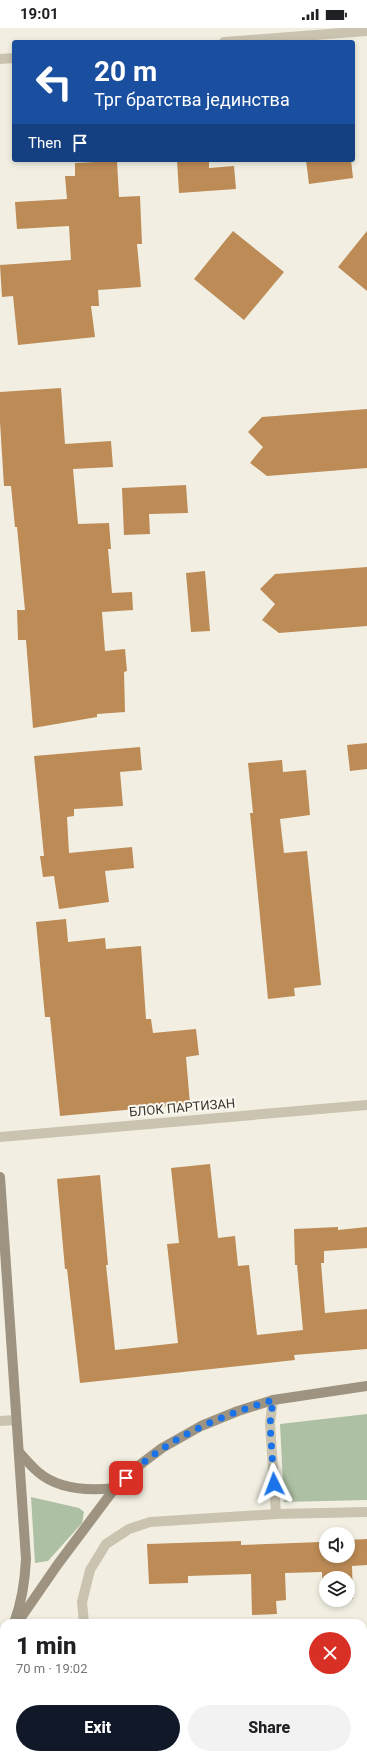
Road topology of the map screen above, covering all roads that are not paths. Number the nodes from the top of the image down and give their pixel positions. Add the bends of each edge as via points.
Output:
1 (367, 31) edge
2 (250, 40) edge
3 (12, 58) edge
4 (0, 59) edge
5 (367, 1105) edge
6 (0, 1137) edge
7 (0, 1177) edge
8 (367, 1386) edge
9 (273, 1400) junction
10 (16, 1420) junction
11 (0, 1421) edge
12 (19, 1452) junction
13 (115, 1488) junction
14 (367, 1512) edge
15 (276, 1514) junction
16 (17, 1619) edge
17 (19, 1619) edge
18 (84, 1619) edge

1 - 2 street
3 - 4 street
5 - 6 street, БЛОК ПАРТИЗАН
7 - 10 main road
8 - 9 main road
9 - 13 main road via 238,1410 201,1426 162,1448
9 - 15 street via 270,1424
10 - 11 street
10 - 12 main road
12 - 13 main road via 39,1473 56,1484 94,1491
12 - 16 main road via 26,1559 25,1584
13 - 17 main road
14 - 15 street
15 - 18 street via 150,1522 129,1529 106,1544 90,1570 82,1602

